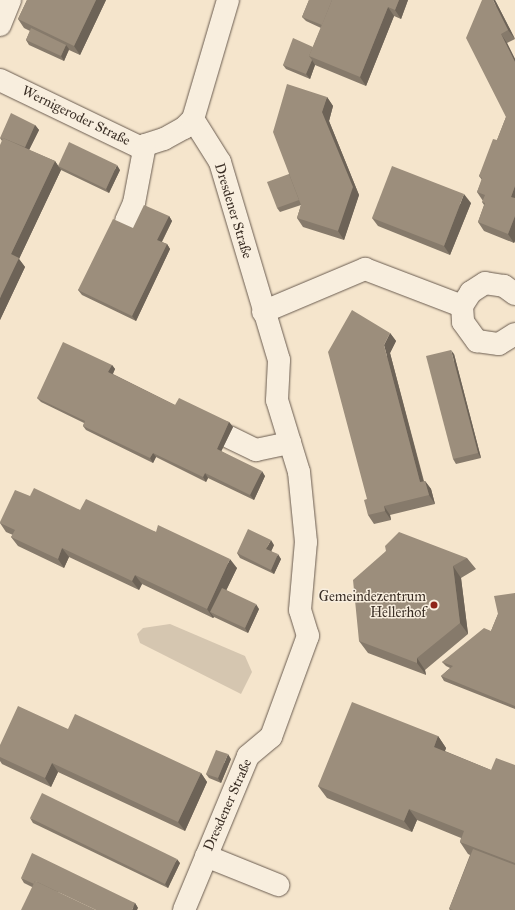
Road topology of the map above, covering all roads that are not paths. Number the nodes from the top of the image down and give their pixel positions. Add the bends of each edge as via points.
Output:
1 (10, 0) edge
2 (228, 0) edge
3 (0, 25) edge
4 (0, 80) edge
5 (193, 119) junction
6 (145, 145) junction
7 (126, 221) dead end
8 (515, 294) edge
9 (462, 306) junction
10 (263, 312) junction
11 (515, 334) edge
12 (230, 437) dead end
13 (290, 443) junction
14 (206, 856) junction
15 (278, 885) dead end
16 (184, 910) edge

1 - 3 street
2 - 5 street
4 - 6 street, Wernigeroder Straße via 139,147
5 - 6 street, Wernigeroder Straße via 184,128 164,139
5 - 10 street, Dresdener Straße via 220,162
6 - 7 street via 134,203
8 - 9 street via 504,286 485,283 471,292
9 - 10 street via 365,269
9 - 11 street via 463,322 477,341 499,344
10 - 13 street, Dresdener Straße via 279,360 277,400
12 - 13 street via 256,450
13 - 14 street, Dresdener Straße via 299,472 306,542 300,610 308,636 271,737 248,756
14 - 15 street
14 - 16 street, Dresdener Straße

